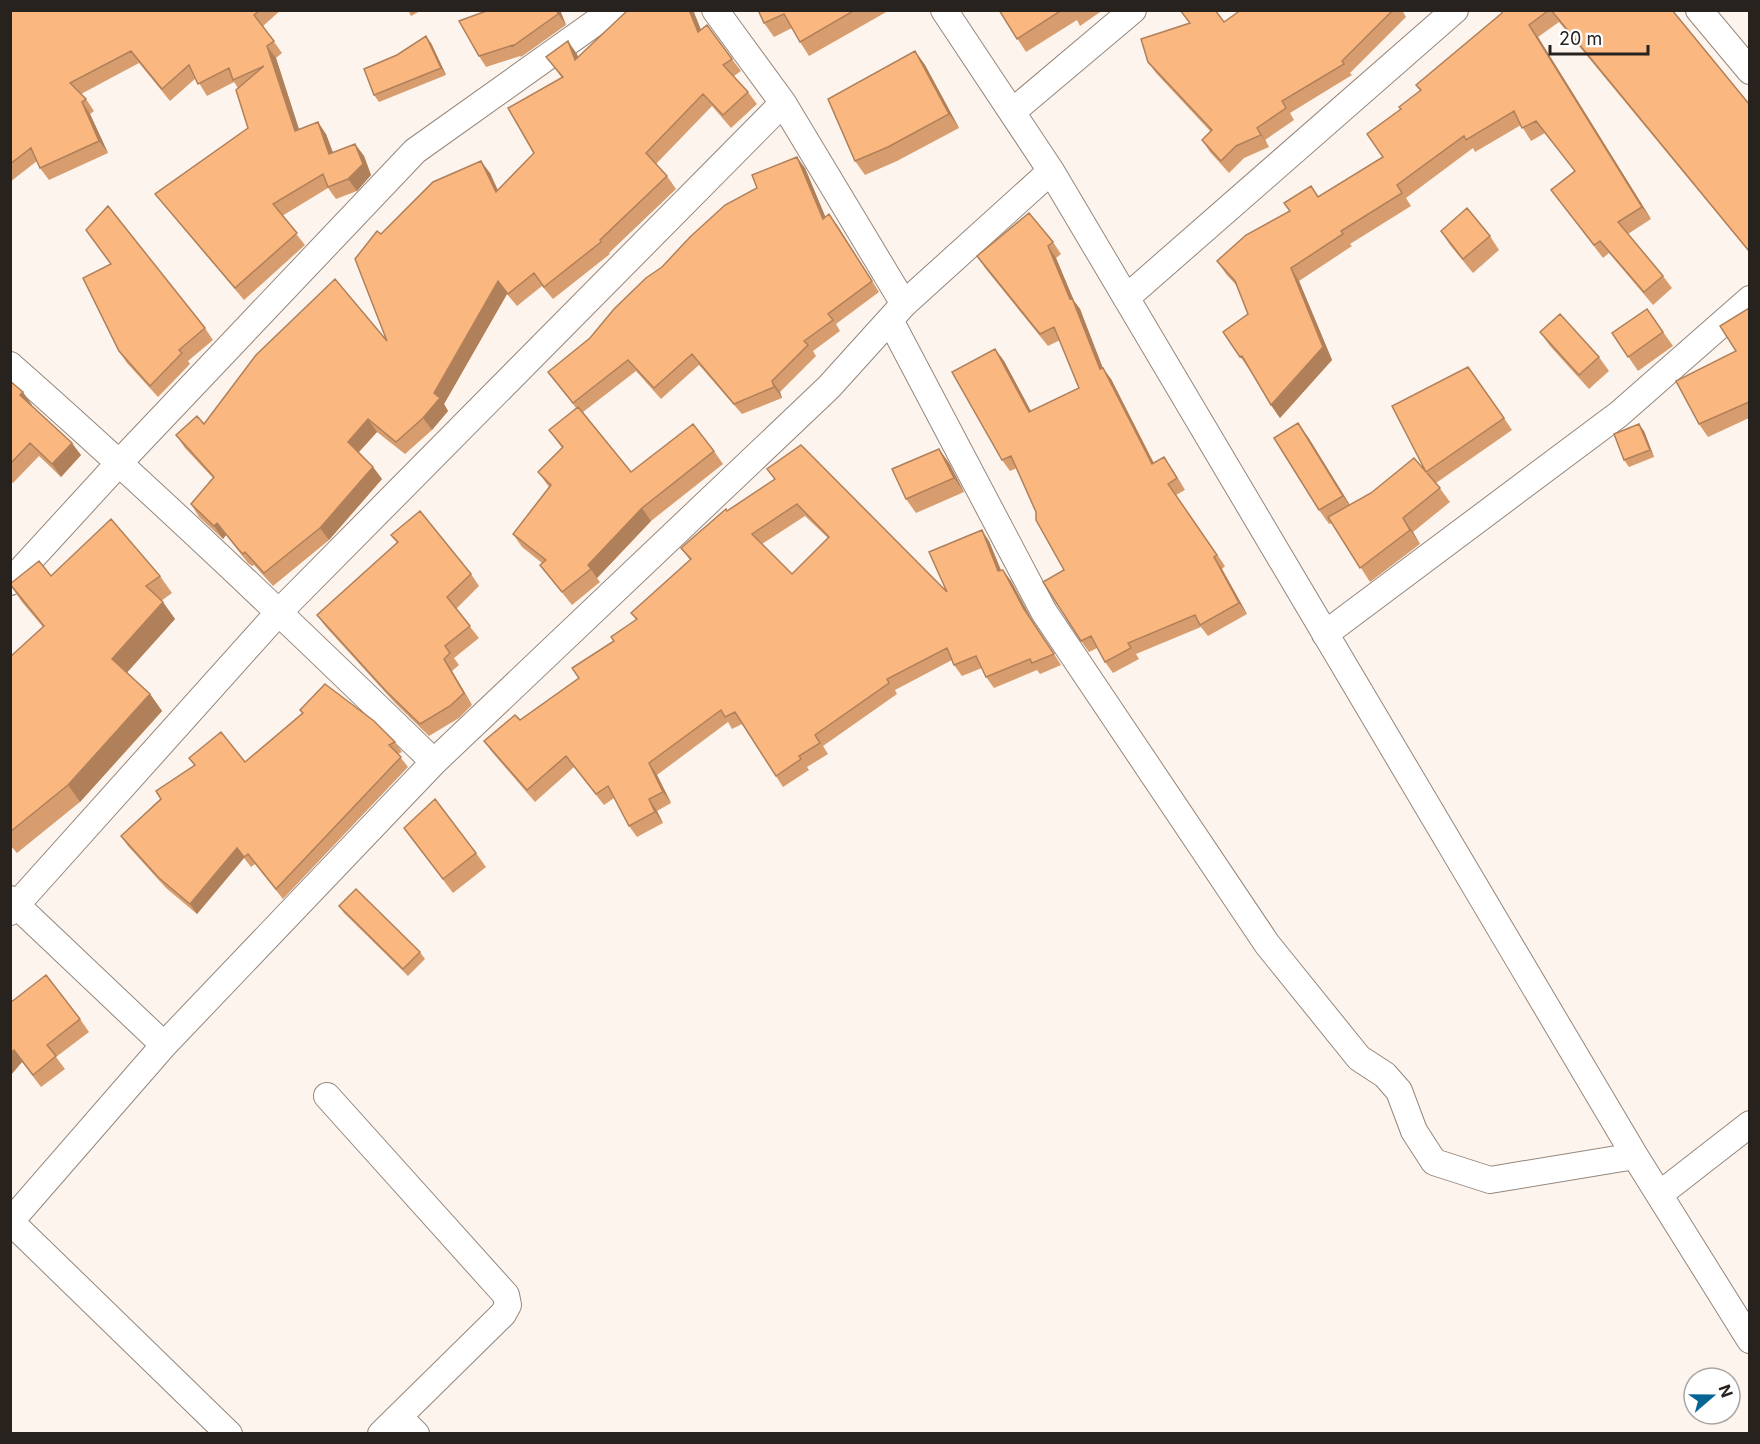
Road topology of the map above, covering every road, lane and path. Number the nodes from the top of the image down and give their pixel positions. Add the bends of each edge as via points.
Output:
1 (613, 10) edge
2 (715, 10) edge
3 (944, 10) edge
4 (1133, 10) edge
5 (1455, 10) edge
6 (1699, 10) edge
7 (1749, 71) edge
8 (783, 103) junction
9 (1012, 112) junction
10 (1051, 171) junction
11 (1126, 298) junction
12 (1749, 299) edge
13 (897, 312) junction
14 (10, 365) edge
15 (120, 462) junction
16 (10, 582) edge
17 (279, 612) junction
18 (1325, 634) junction
19 (434, 762) junction
20 (13, 905) edge
21 (164, 1045) junction
22 (327, 1096) dead end
23 (1749, 1124) edge
24 (1635, 1156) junction
25 (1660, 1194) junction
26 (11, 1222) edge
27 (1749, 1340) edge
28 (399, 1428) edge
29 (230, 1434) edge

1 - 15 street via 415,151
2 - 8 street
3 - 9 street
4 - 9 street
5 - 11 street
6 - 7 street
8 - 13 street
8 - 17 street
9 - 10 street
10 - 11 street
10 - 13 street
11 - 18 street
12 - 18 street via 1619,414
13 - 19 street via 829,387
13 - 24 street via 1044,612 1268,944 1359,1058 1385,1074 1399,1091 1414,1131 1434,1162 1490,1180
14 - 15 street
15 - 16 street
15 - 17 street
17 - 19 street
17 - 20 street
18 - 24 street
19 - 21 street
20 - 21 street
21 - 26 street
22 - 28 street via 506,1295 508,1305 503,1314
23 - 25 street
24 - 25 street
25 - 27 street
26 - 29 street

